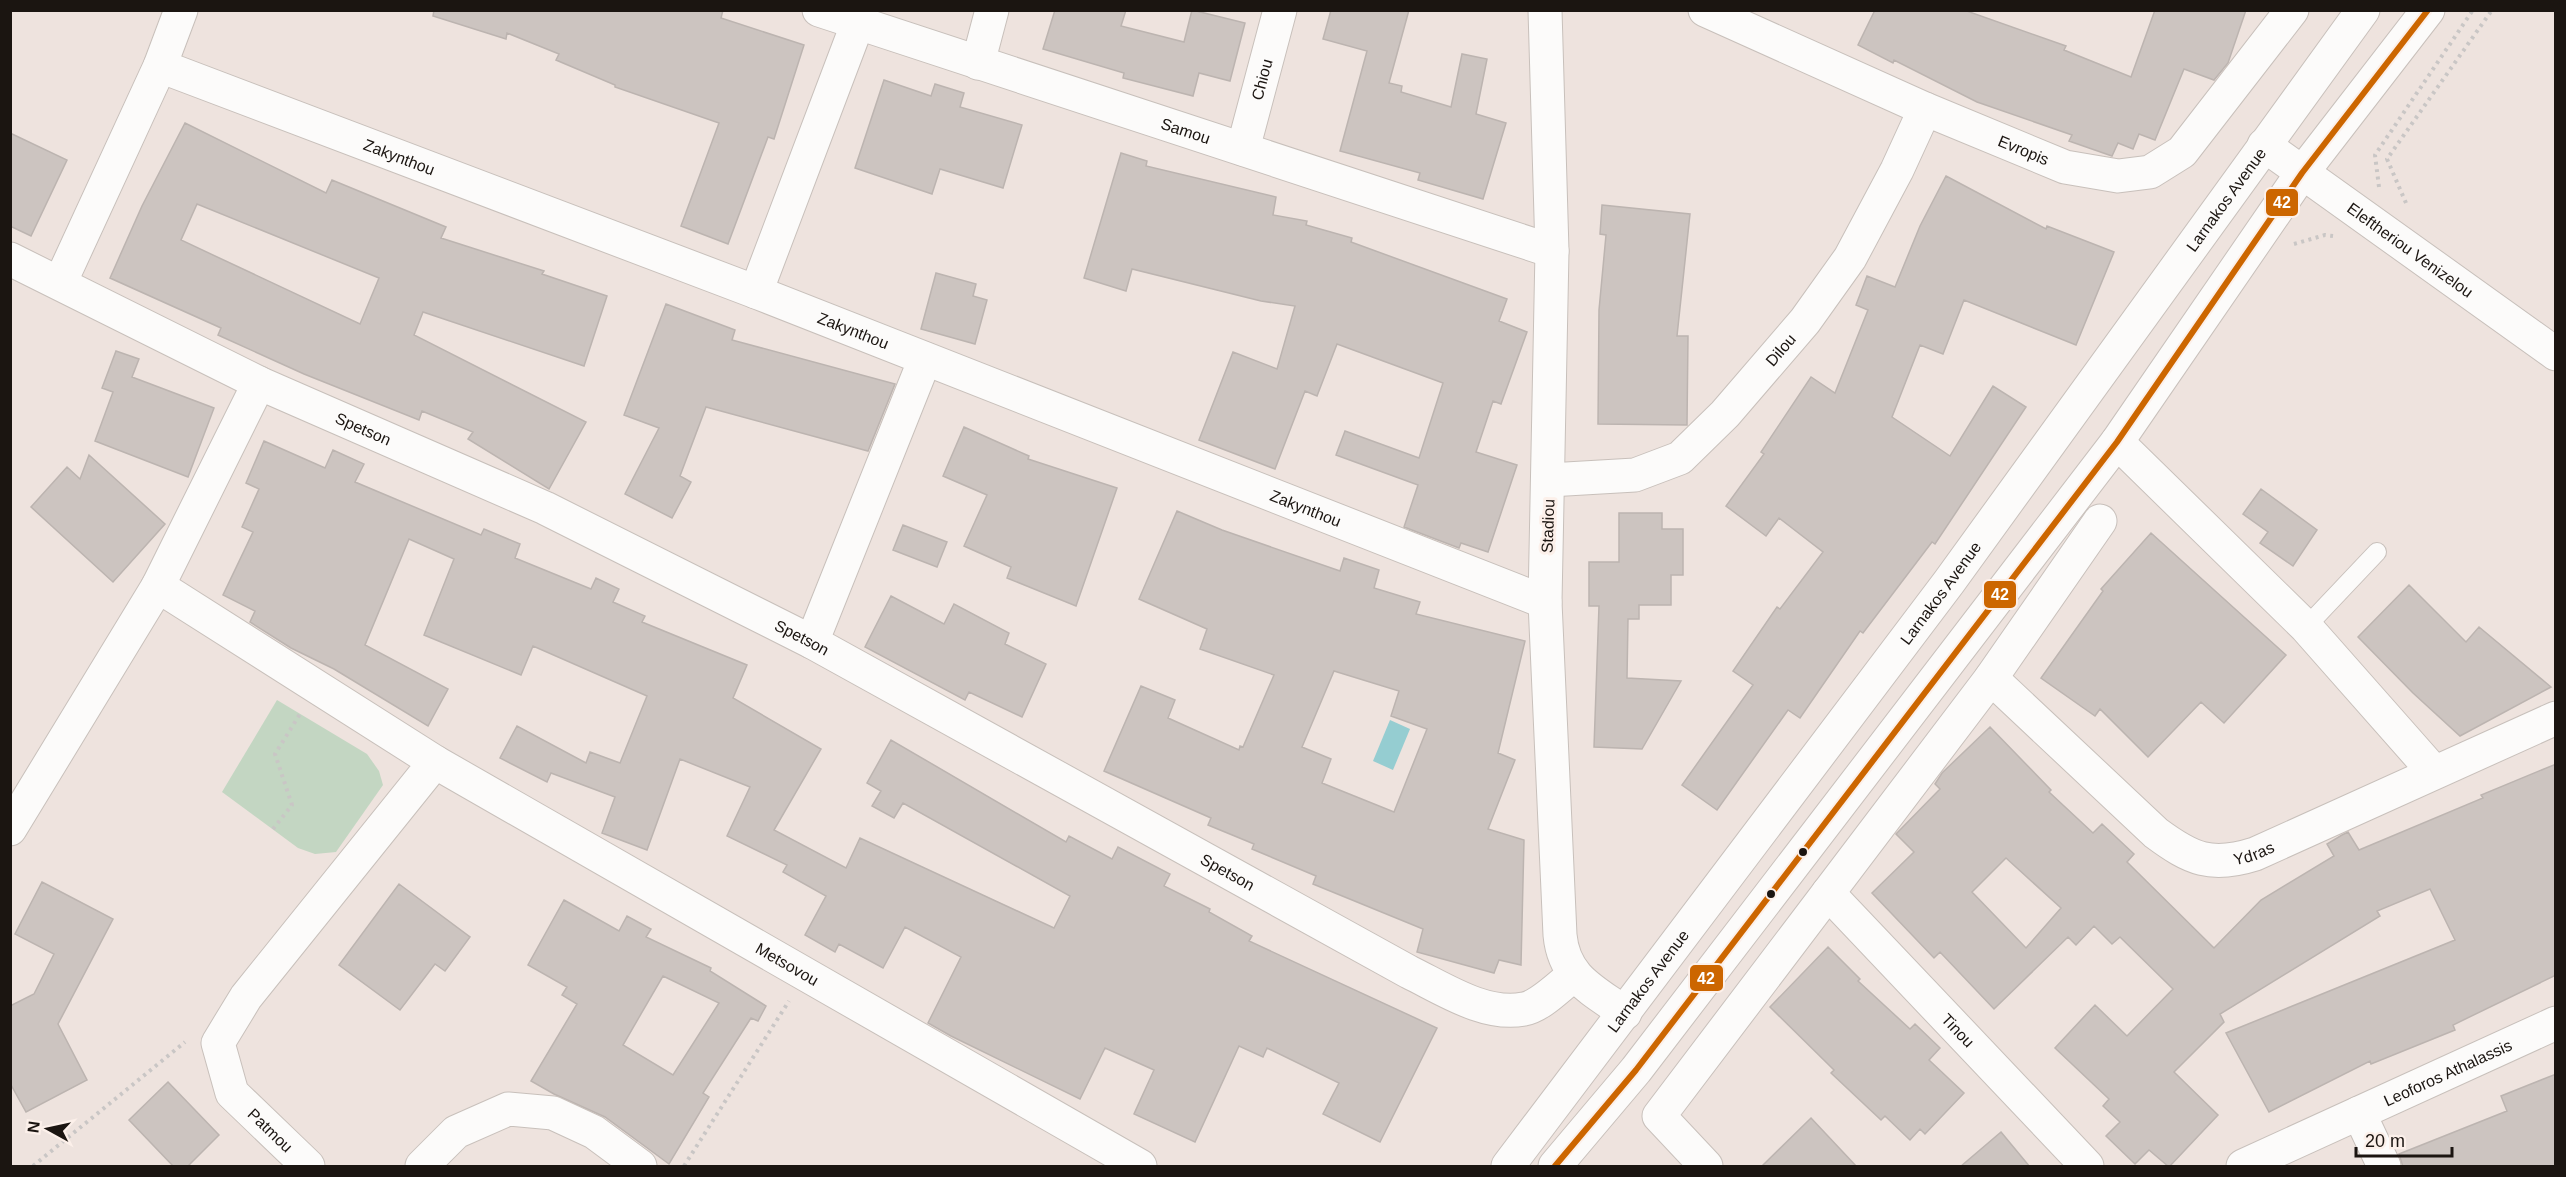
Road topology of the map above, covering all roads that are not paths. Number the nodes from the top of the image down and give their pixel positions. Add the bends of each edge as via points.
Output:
1 (182, 10) edge
2 (819, 10) edge
3 (992, 10) edge
4 (1280, 10) edge
5 (1545, 10) edge
6 (1705, 10) edge
7 (2292, 10) edge
8 (2363, 10) edge
9 (2428, 10) edge
10 (857, 25) junction
11 (978, 63) junction
12 (160, 66) junction
13 (1925, 109) junction
14 (2264, 145) junction
15 (1243, 149) junction
16 (2302, 173) junction
17 (1552, 251) junction
18 (10, 259) edge
19 (60, 283) junction
20 (756, 292) junction
21 (2556, 354) edge
22 (925, 359) junction
23 (259, 383) junction
24 (2116, 442) junction
25 (1549, 480) junction
26 (2100, 521) dead end
27 (2376, 552) dead end
28 (158, 586) junction
29 (1545, 602) junction
30 (2306, 627) junction
31 (812, 642) junction
32 (1991, 678) junction
33 (2556, 718) edge
34 (435, 762) junction
35 (2434, 772) junction
36 (10, 830) edge
37 (1828, 893) junction
38 (1574, 975) junction
39 (1625, 1013) junction
40 (2556, 1023) edge
41 (2359, 1113) junction
42 (308, 1167) edge
43 (422, 1167) edge
44 (640, 1167) edge
45 (1140, 1167) edge
46 (1508, 1167) edge
47 (1555, 1167) edge
48 (1706, 1167) edge
49 (2086, 1167) edge
50 (2243, 1167) edge
51 (2384, 1167) edge

1 - 12 street
2 - 10 street, Samou
3 - 11 street
4 - 15 street, Chiou
5 - 17 street, Stadiou
6 - 13 street, Evropis
7 - 13 street, Evropis via 2181,152 2150,172 2118,176 2065,167
8 - 14 street, Larnakos Avenue
9 - 16 street
10 - 11 street, Samou
10 - 20 street
11 - 15 street, Samou
12 - 19 street
12 - 20 street, Zakynthou
13 - 25 street, Dilou via 1850,258 1805,321 1725,414 1680,458 1662,465 1635,475
14 - 16 street, Eleftheriou Venizelou
14 - 39 street, Larnakos Avenue via 1949,582
15 - 17 street, Samou
16 - 21 street, Eleftheriou Venizelou
16 - 24 street
17 - 25 street, Stadiou
18 - 19 street, Spetson
19 - 23 street, Spetson
20 - 22 street, Zakynthou
22 - 29 street, Zakynthou
22 - 31 street
23 - 28 street
23 - 31 street, Spetson via 545,508
24 - 30 street
24 - 47 street via 1636,1070
25 - 29 street, Stadiou
26 - 32 street
27 - 30 lane
28 - 34 street, Metsovou
28 - 36 street
29 - 38 street, Stadiou via 1560,935 1562,953
30 - 35 street
31 - 38 street, Spetson via 1461,998 1491,1007 1525,1009
32 - 35 street, Ydras via 2156,833 2179,850 2213,862 2255,854
32 - 37 street
33 - 35 street, Ydras
34 - 42 street, Patmou via 246,997 218,1043 232,1094
34 - 45 street, Metsovou
37 - 48 street via 1659,1116
37 - 49 street, Tinou
38 - 39 street, Stadiou
39 - 46 street, Larnakos Avenue
40 - 41 street, Leoforos Athalassis
41 - 50 street, Leoforos Athalassis
41 - 51 street
43 - 44 street via 456,1132 507,1109 553,1113 594,1132

